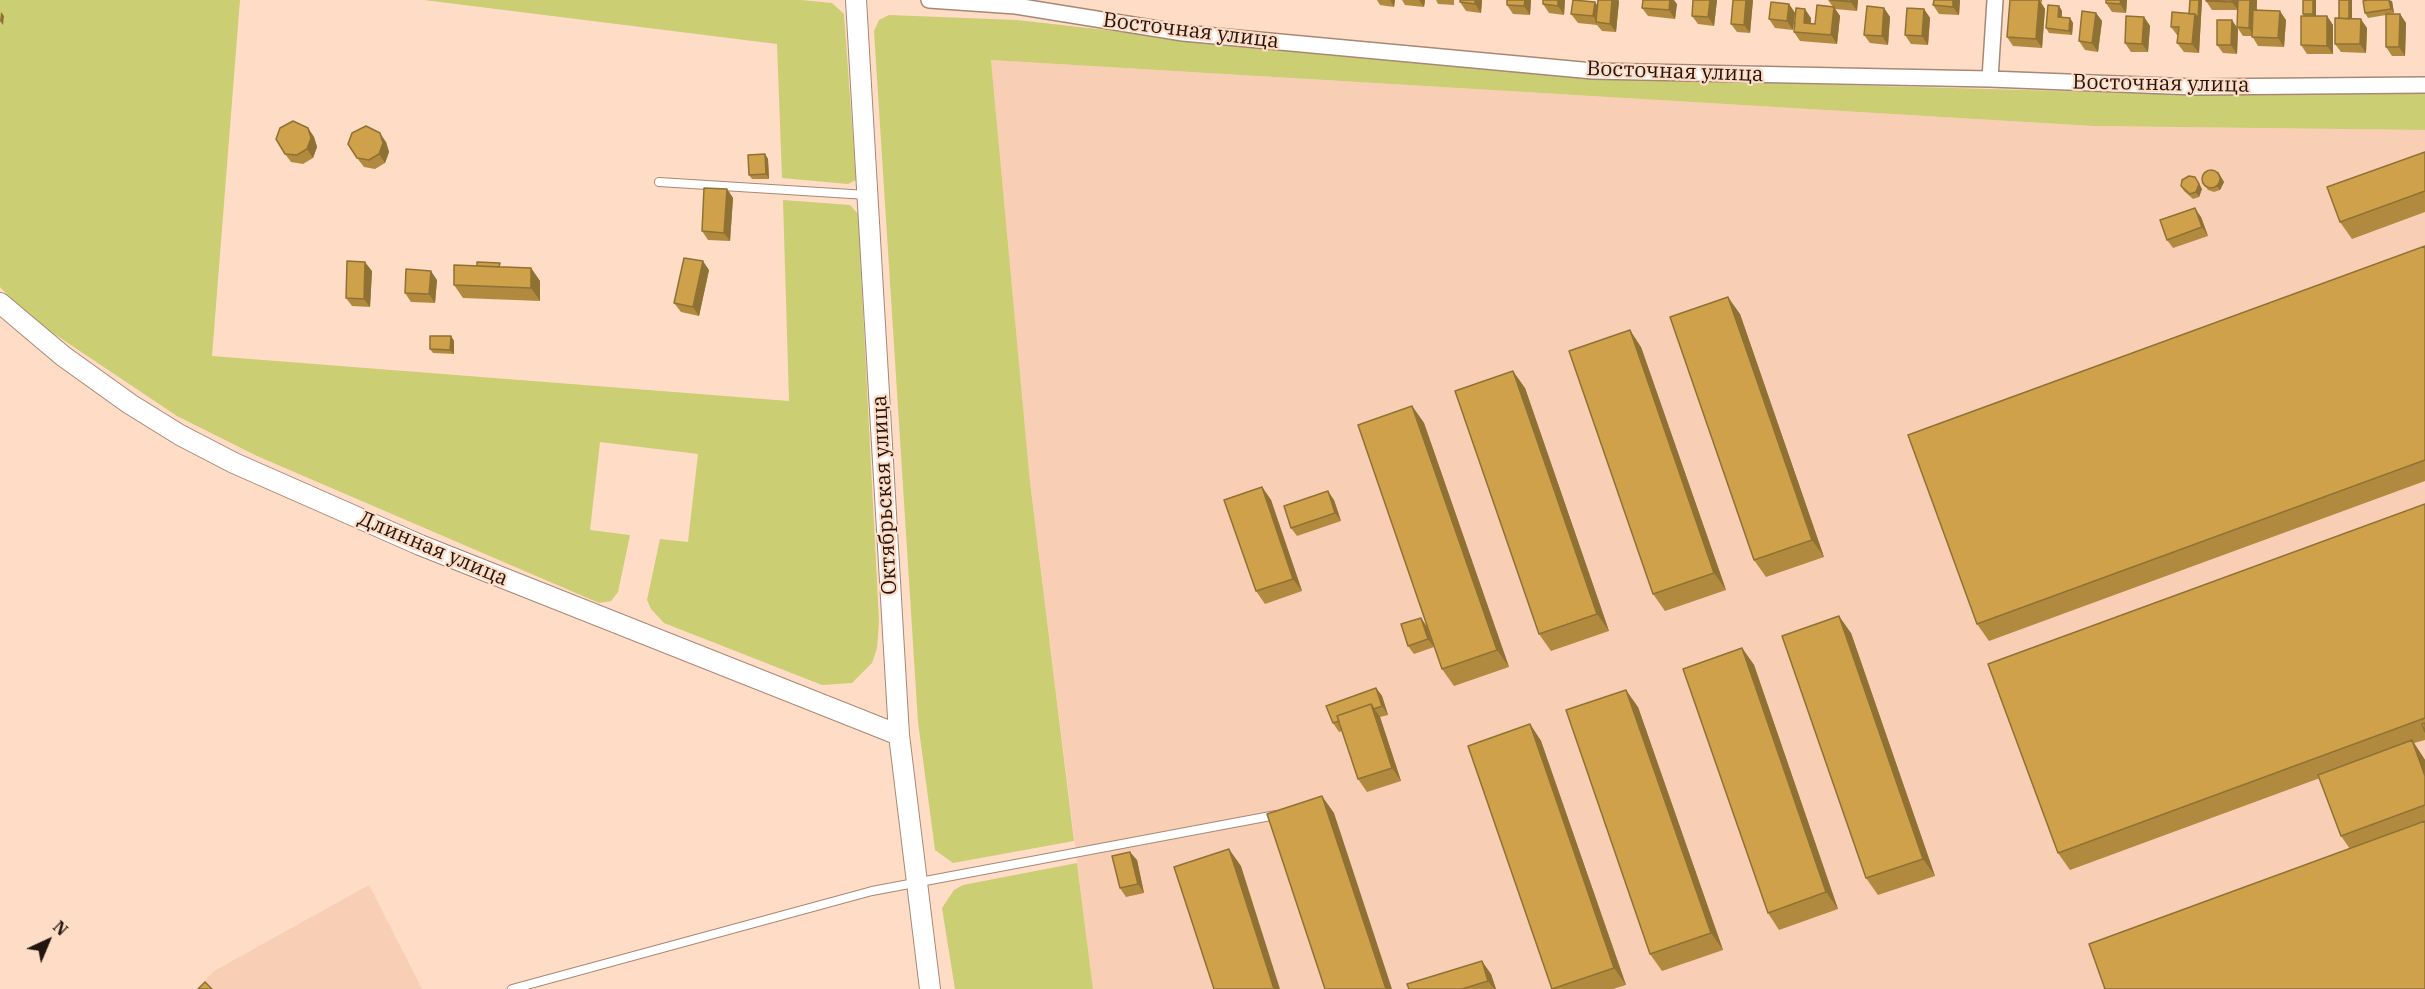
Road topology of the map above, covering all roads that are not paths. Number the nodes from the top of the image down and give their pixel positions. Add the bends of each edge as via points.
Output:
1 (856, 0) edge
2 (929, 0) edge
3 (1995, 0) edge
4 (1990, 79) junction
5 (2425, 85) edge
6 (659, 182) dead end
7 (868, 195) junction
8 (0, 303) edge
9 (900, 735) junction
10 (1284, 813) edge
11 (916, 884) junction
12 (512, 989) edge
13 (930, 989) edge

1 - 7 street, Октябрьская улица
2 - 4 street, Восточная улица via 1016,6 1184,33 1593,71
3 - 4 street
4 - 5 street, Восточная улица via 2195,87
6 - 7 lane
7 - 9 street, Октябрьская улица
8 - 9 street, Длинная улица via 63,356 130,404 234,463 420,545
9 - 11 street, Октябрьская улица
10 - 11 lane
11 - 12 lane via 872,891
11 - 13 street, Октябрьская улица

